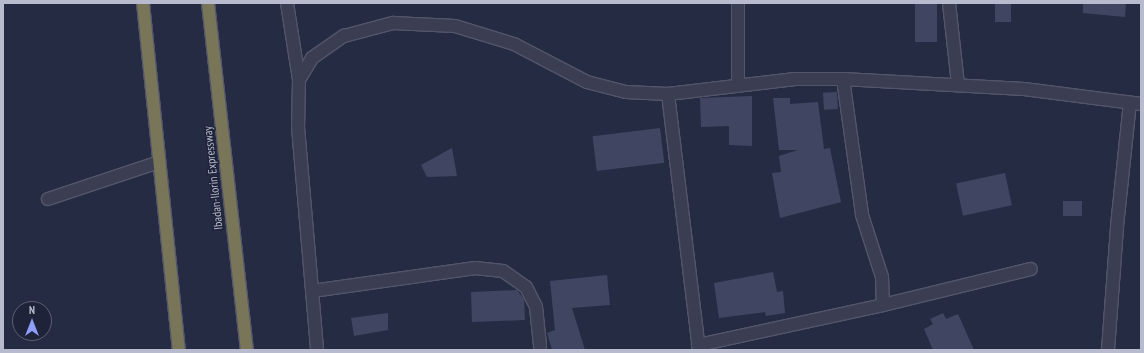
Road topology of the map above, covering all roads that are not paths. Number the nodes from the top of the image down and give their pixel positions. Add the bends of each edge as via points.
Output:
1 (143, 3) edge
2 (208, 3) edge
3 (287, 3) edge
4 (738, 3) edge
5 (949, 3) edge
6 (843, 79) junction
7 (298, 80) junction
8 (958, 84) junction
9 (738, 86) junction
10 (668, 94) junction
11 (1136, 103) edge
12 (160, 162) junction
13 (48, 199) dead end
14 (1031, 269) dead end
15 (312, 291) junction
16 (883, 305) junction
17 (540, 346) dead end
18 (698, 347) edge
19 (179, 350) edge
20 (247, 350) edge
21 (317, 350) edge
22 (1108, 350) edge

1 - 12 highway
2 - 20 highway, Ibadan-Ilorin Expressway
3 - 7 street
4 - 9 street
5 - 8 street
6 - 8 street
6 - 9 street via 794,79
6 - 16 street via 862,216 882,277
7 - 10 street via 312,58 344,36 393,23 456,26 514,44 587,82 626,92
7 - 15 street via 298,127
8 - 11 street
9 - 10 street
10 - 18 street
11 - 22 street via 1116,226
12 - 13 street
12 - 19 highway
14 - 16 street
15 - 17 street via 475,268 503,271 526,288 536,306
15 - 21 street
16 - 18 street

